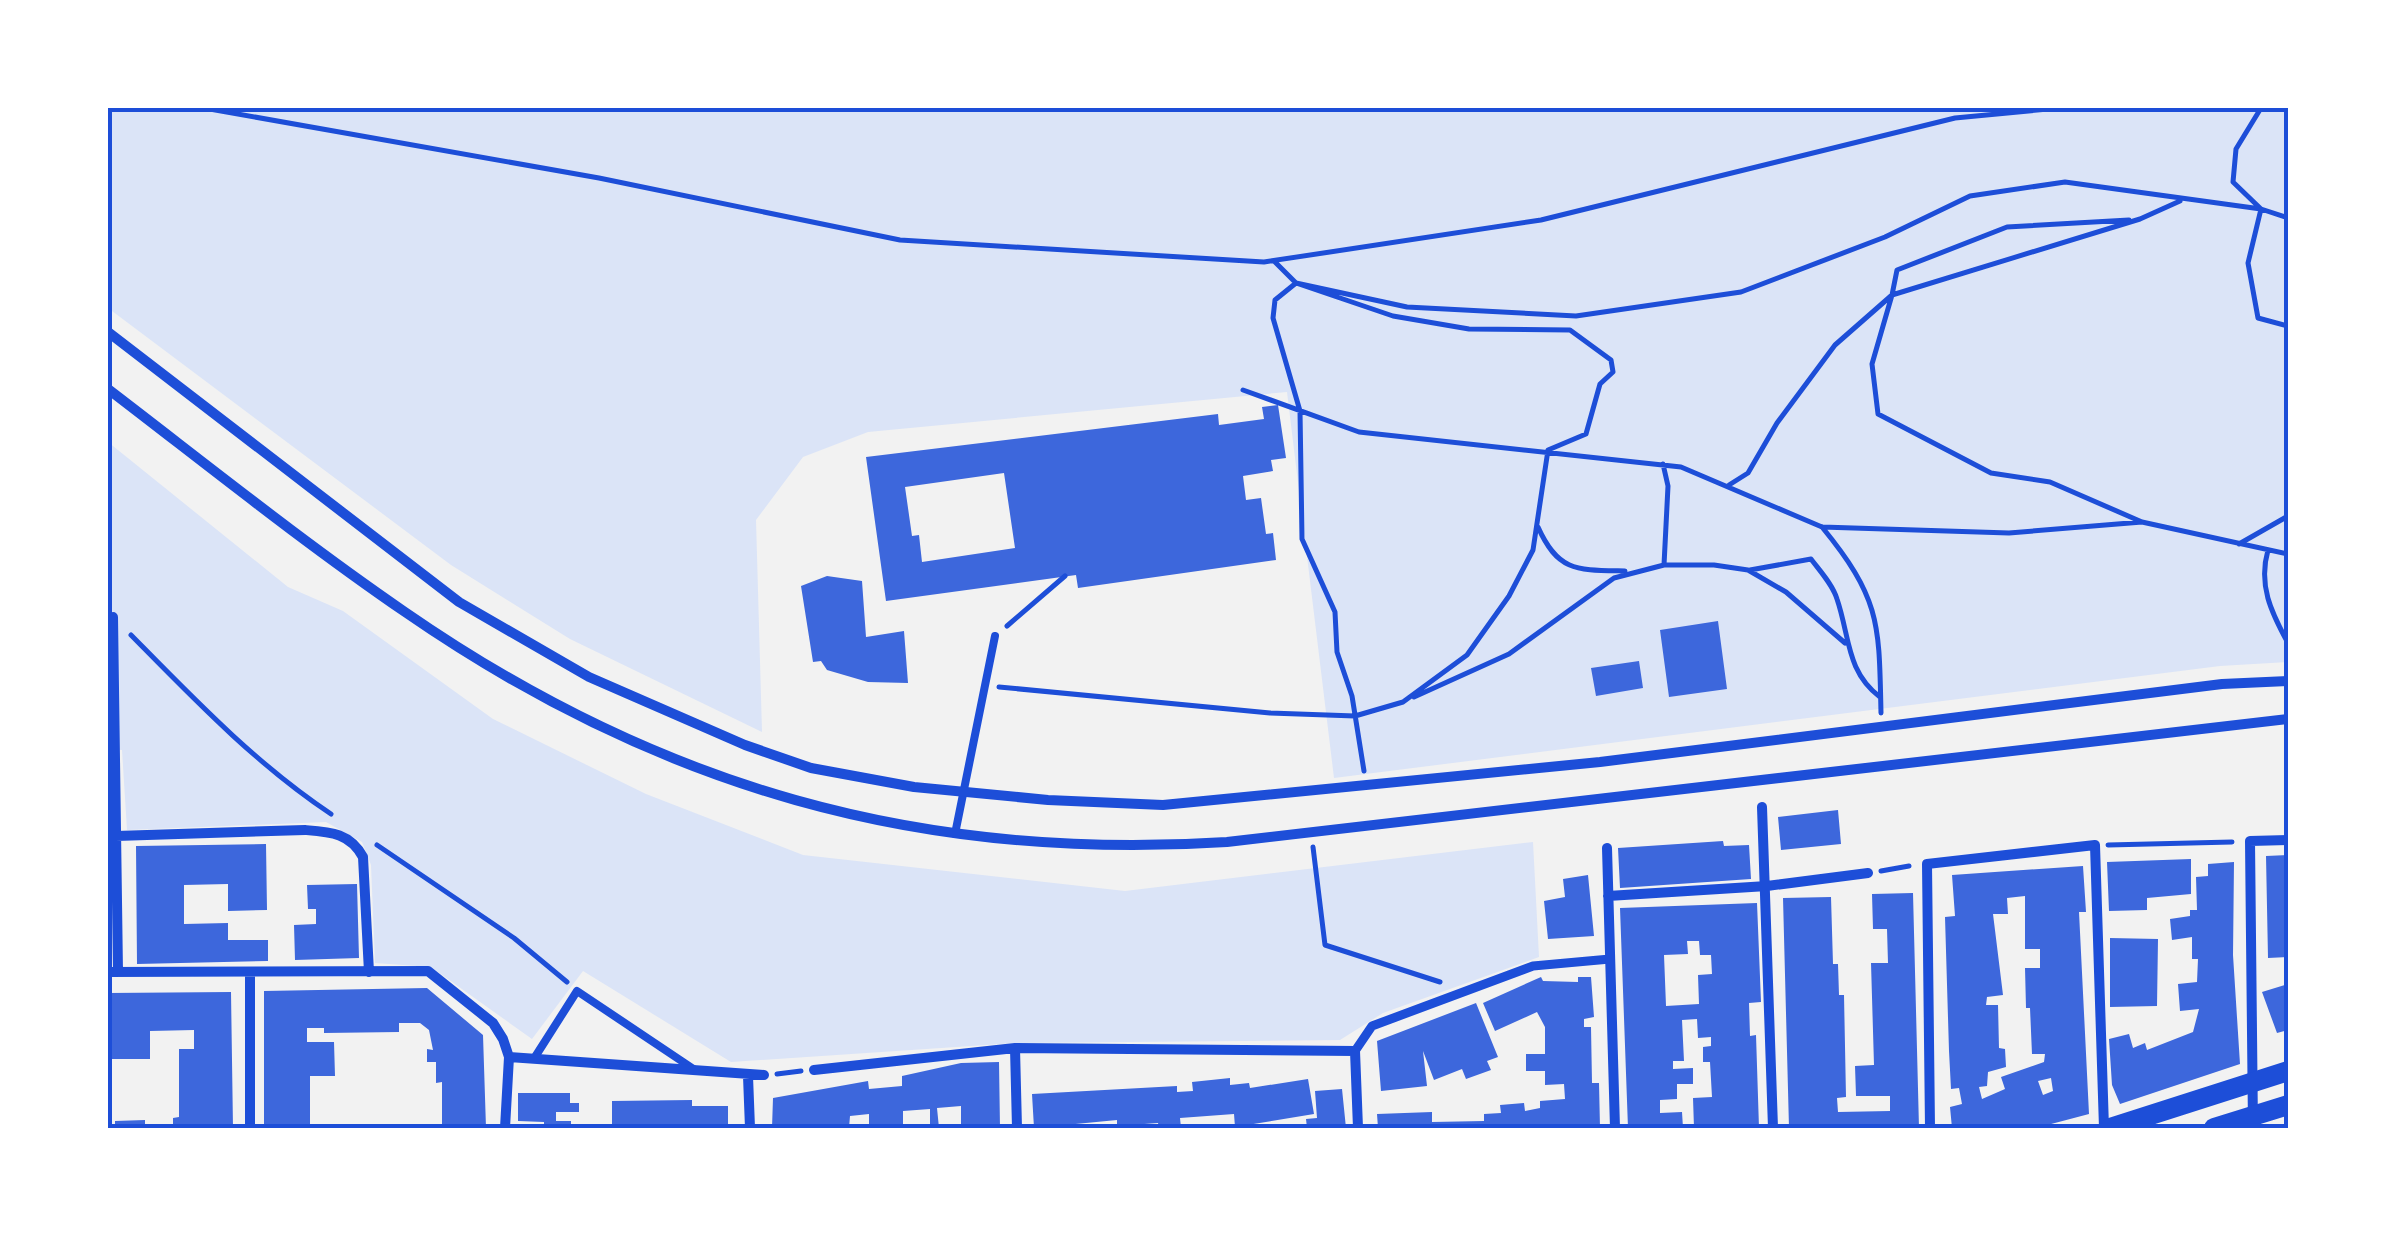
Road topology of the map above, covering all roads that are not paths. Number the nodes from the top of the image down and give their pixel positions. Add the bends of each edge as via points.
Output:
1 (108, 332) edge
2 (108, 389) edge
3 (113, 617) road end
4 (995, 636) road end
5 (2288, 681) edge
6 (2288, 719) edge
7 (965, 793) junction
8 (1762, 807) dead end
9 (955, 834) junction
10 (116, 836) junction
11 (2288, 840) edge
12 (1607, 848) dead end
13 (1868, 873) road end
14 (1767, 886) junction
15 (1608, 896) junction
16 (1610, 958) junction
17 (113, 972) edge
18 (250, 972) junction
19 (369, 972) junction
20 (1014, 1048) junction
21 (1355, 1051) junction
22 (535, 1057) junction
23 (509, 1058) junction
24 (814, 1070) road end
25 (2288, 1071) edge
26 (698, 1072) junction
27 (764, 1075) road end
28 (748, 1076) junction
29 (2254, 1083) junction
30 (2288, 1105) edge
31 (2253, 1122) edge
32 (250, 1128) edge
33 (505, 1128) edge
34 (750, 1128) edge
35 (1017, 1128) edge
36 (1358, 1128) edge
37 (1615, 1128) edge
38 (1772, 1128) edge
39 (1930, 1128) edge
40 (2107, 1128) edge
41 (2214, 1128) edge

1 - 7 street via 459,602 588,677 811,768
2 - 9 street via 406,613 575,714 740,786 809,807
3 - 10 street
4 - 7 lane
5 - 7 street via 1163,805
6 - 9 street via 1311,834 1102,848
7 - 9 lane
8 - 14 street
10 - 17 street
10 - 19 street via 306,830 355,842 363,857
11 - 29 street via 2250,841
12 - 15 street
13 - 14 street
14 - 15 street
14 - 38 street
15 - 16 street
16 - 21 street via 1533,966 1372,1026
16 - 37 street
17 - 18 street
18 - 19 street
18 - 32 street
19 - 23 street via 428,971 493,1023
20 - 21 street
20 - 24 street
20 - 35 street
21 - 36 street
22 - 23 street
22 - 26 street
22 - 26 lane via 576,991
23 - 33 street
25 - 29 main road
26 - 28 street
27 - 28 street
28 - 34 street
29 - 31 street
29 - 40 main road
30 - 31 main road
31 - 41 main road
39 - 40 street via 1927,864 2096,845

